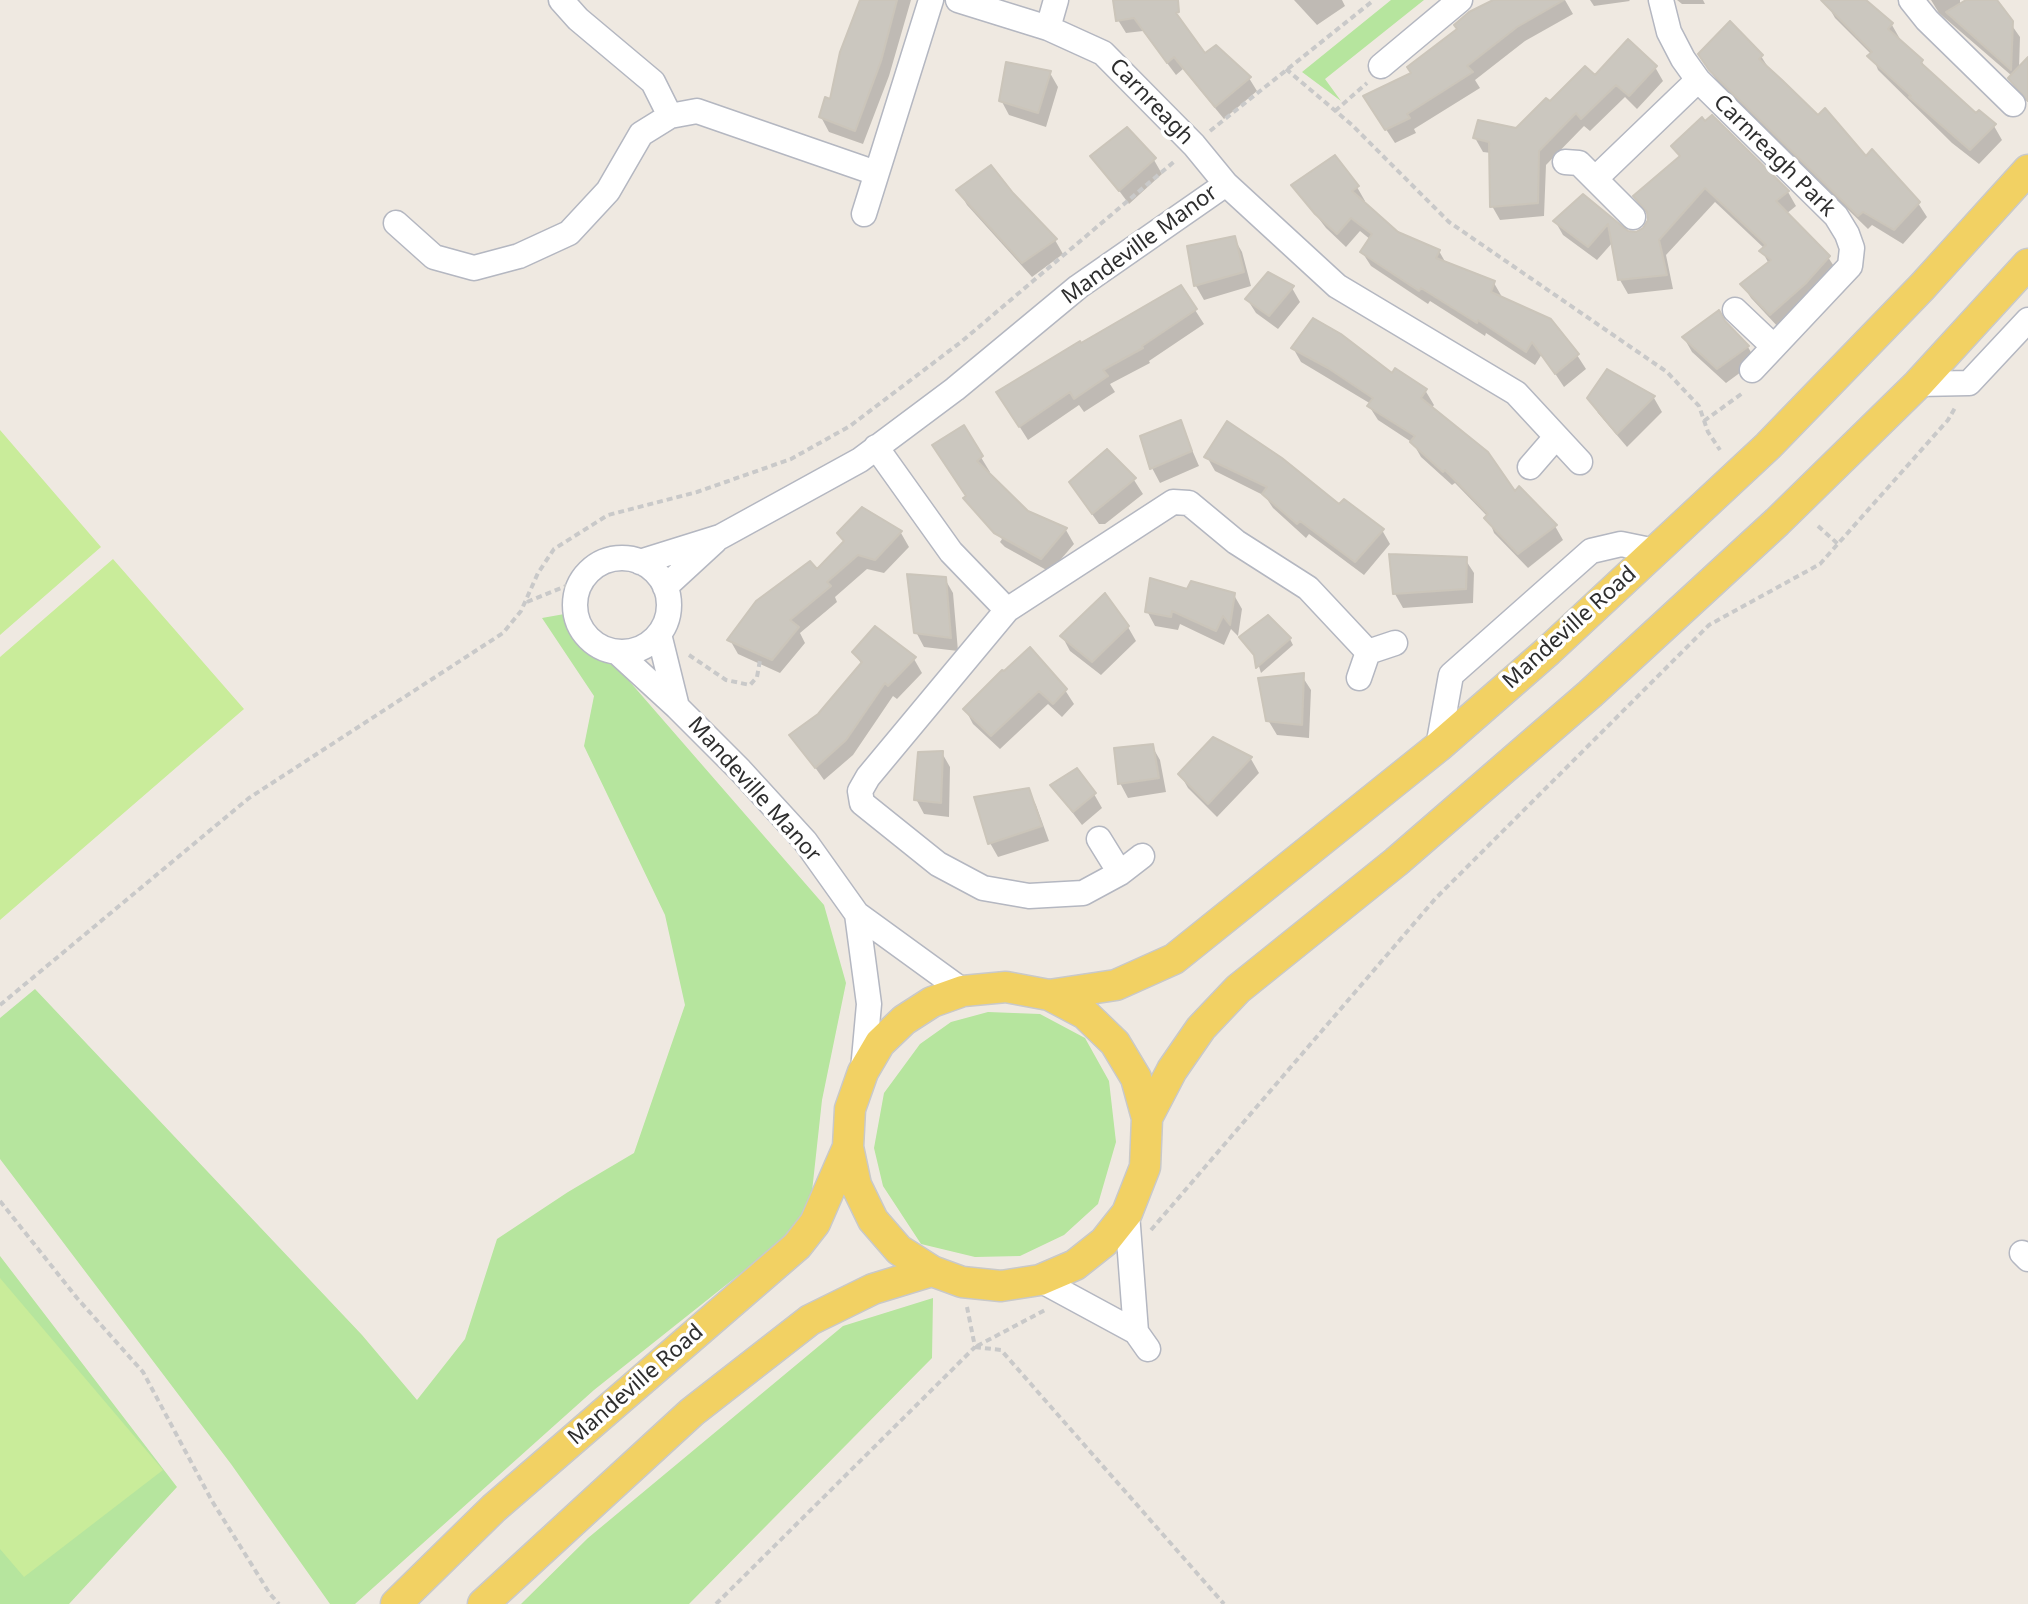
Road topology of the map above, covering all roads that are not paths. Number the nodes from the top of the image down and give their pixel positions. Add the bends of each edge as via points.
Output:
1 (561, 0) edge
2 (931, 0) edge
3 (958, 0) edge
4 (1056, 0) edge
5 (1460, 0) edge
6 (1661, 0) edge
7 (1911, 0) edge
8 (1048, 28) junction
9 (1381, 66) road end
10 (1698, 80) junction
11 (2013, 104) dead end
12 (670, 116) junction
13 (1565, 162) dead end
14 (2028, 170) edge
15 (876, 173) junction
16 (1596, 178) junction
17 (1226, 184) junction
18 (864, 214) dead end
19 (1633, 217) dead end
20 (396, 223) dead end
21 (2028, 264) edge
22 (1735, 310) dead end
23 (2028, 320) edge
24 (1773, 346) junction
25 (1752, 370) road end
26 (1918, 384) junction
27 (1556, 437) junction
28 (876, 447) junction
29 (1580, 462) dead end
30 (1530, 467) dead end
31 (720, 537) junction
32 (1655, 551) junction
33 (640, 562) junction
34 (665, 587) junction
35 (1007, 610) junction
36 (659, 634) junction
37 (1395, 643) dead end
38 (617, 652) junction
39 (1368, 652) junction
40 (1359, 678) dead end
41 (677, 707) junction
42 (1438, 747) junction
43 (1099, 839) dead end
44 (1142, 856) dead end
45 (1120, 873) junction
46 (857, 914) junction
47 (963, 991) junction
48 (1049, 995) junction
49 (863, 1072) junction
50 (1147, 1118) junction
51 (848, 1147) junction
52 (1127, 1213) junction
53 (932, 1271) junction
54 (1040, 1280) junction
55 (396, 1604) edge
56 (483, 1604) edge

1 - 12 street via 653,82
2 - 15 street
3 - 8 street, Carnreagh
4 - 8 street
5 - 9 street
6 - 10 street, Carnreagh Park via 1669,32
7 - 11 street
8 - 17 street, Carnreagh via 1103,53
10 - 16 street, Carnreagh Park
10 - 24 street, Carnreagh Park via 1836,216 1852,248 1850,266
12 - 15 street via 697,111
12 - 20 street via 641,134 608,191 569,233 519,256 474,268 434,257
13 - 16 street via 1579,163
14 - 32 main road, Mandeville Road via 1768,446
15 - 18 street
16 - 19 street
17 - 27 street, Mandeville Manor via 1337,286 1516,393
17 - 28 street, Mandeville Manor via 1078,287
21 - 26 main road
22 - 24 street
23 - 26 street via 1969,383
24 - 25 street, Carnreagh Park
26 - 50 main road via 1590,694 1396,862 1238,989 1201,1028
27 - 29 street, Mandeville Manor
27 - 30 street
28 - 31 street, Mandeville Manor
28 - 35 street via 951,552
31 - 33 street, Mandeville Manor
31 - 34 street, Mandeville Manor
32 - 42 main road, Mandeville Road
32 - 42 street via 1621,544 1591,551 1451,675
33 - 34 street
33 - 38 street, Mandeville Manor via 609,560 583,579 577,593 579,625 601,648
34 - 36 street, Mandeville Manor via 669,611
35 - 39 street via 1173,502 1189,503 1236,542 1308,588
35 - 45 street via 868,777 860,791 862,803 938,864 983,888 1029,896 1083,893
36 - 38 street via 647,645
36 - 41 street, Mandeville Manor
37 - 39 street
38 - 41 street, Mandeville Manor
39 - 40 street
41 - 46 street, Mandeville Manor via 805,841
42 - 48 main road, Mandeville Road via 1174,959 1116,985
43 - 45 street
44 - 45 street
46 - 47 street, Mandeville Manor
46 - 49 street, Mandeville Manor via 869,1004
47 - 48 main road via 1006,987
47 - 49 main road via 904,1020 880,1043
48 - 50 main road via 1085,1014 1115,1043 1136,1078
49 - 51 main road via 850,1109
50 - 52 main road via 1145,1167
51 - 53 main road via 856,1185 873,1220 899,1250
51 - 55 main road, Mandeville Road via 815,1223 797,1246 494,1508
52 - 54 main road via 1098,1248
52 - 54 street via 1142,1340
53 - 54 main road via 962,1282 1001,1286
53 - 56 main road via 873,1289 810,1320 692,1412

